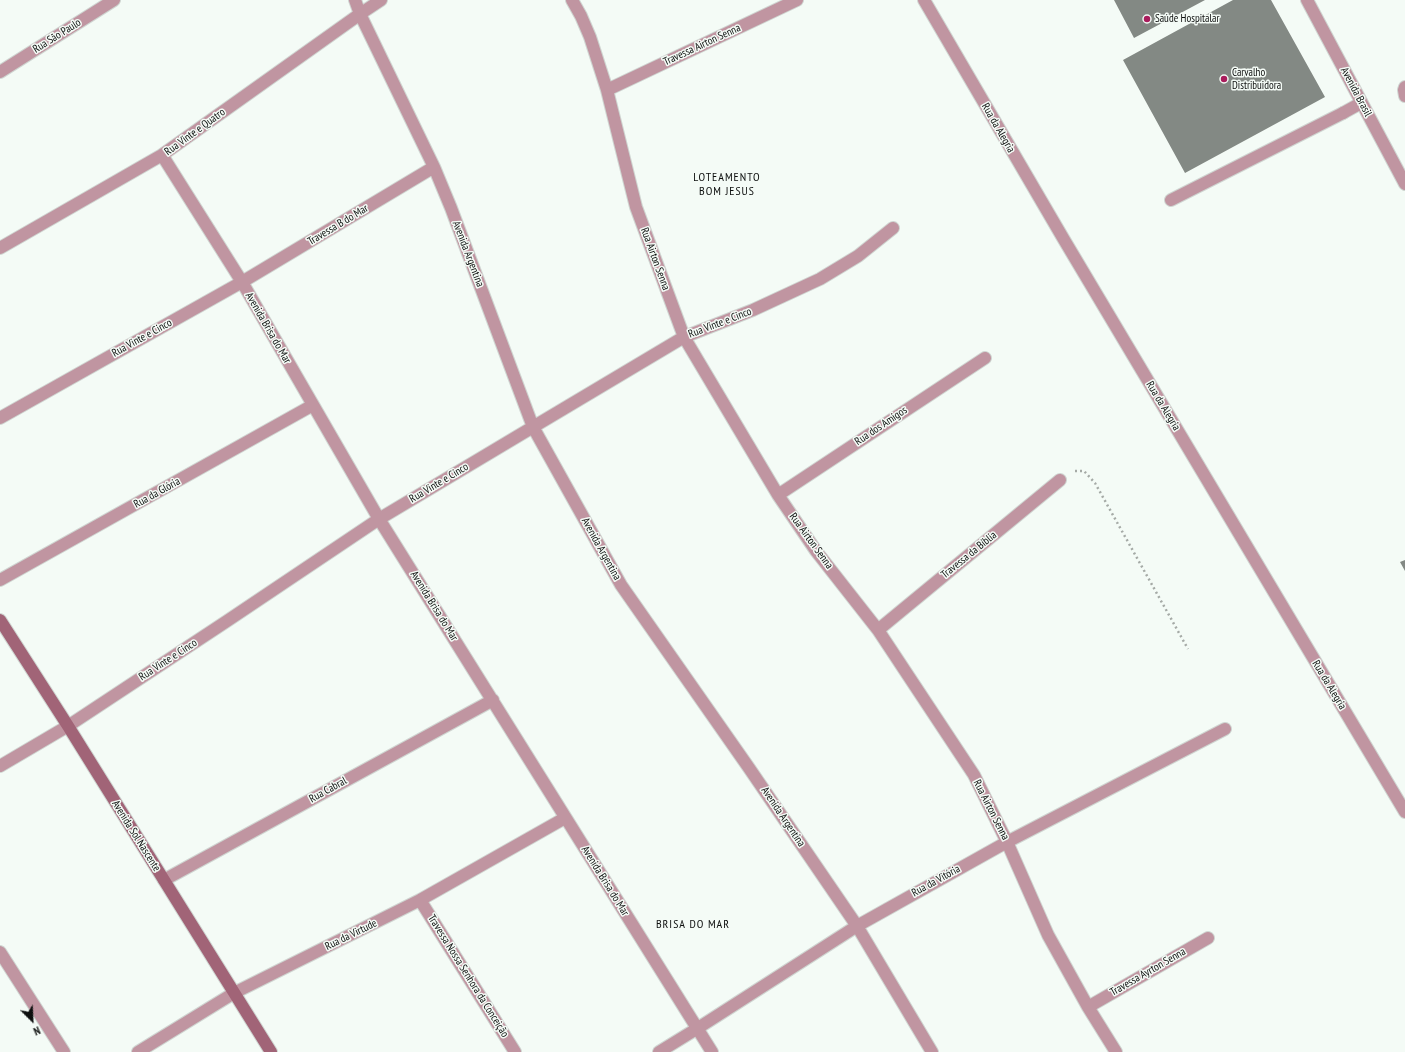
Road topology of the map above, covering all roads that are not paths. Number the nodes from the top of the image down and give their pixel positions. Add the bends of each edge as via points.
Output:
1 (114, 0) edge
2 (355, 0) edge
3 (381, 0) edge
4 (572, 0) edge
5 (797, 0) edge
6 (924, 0) edge
7 (1307, 0) edge
8 (360, 14) junction
9 (0, 72) edge
10 (1405, 87) edge
11 (607, 90) junction
12 (1405, 96) edge
13 (1362, 103) junction
14 (162, 155) junction
15 (434, 167) junction
16 (1405, 184) edge
17 (1171, 200) dead end
18 (893, 228) dead end
19 (0, 248) edge
20 (242, 282) junction
21 (684, 338) junction
22 (985, 358) dead end
23 (313, 406) junction
24 (0, 418) edge
25 (533, 426) junction
26 (1060, 480) road end
27 (778, 495) junction
28 (379, 519) junction
29 (0, 580) edge
30 (0, 620) edge
31 (878, 630) junction
32 (493, 700) junction
33 (68, 726) junction
34 (1225, 729) dead end
35 (0, 766) edge
36 (1405, 812) edge
37 (565, 818) junction
38 (1007, 842) junction
39 (164, 880) junction
40 (420, 900) junction
41 (857, 926) junction
42 (1208, 938) dead end
43 (0, 952) edge
44 (234, 993) junction
45 (1088, 1007) junction
46 (698, 1028) junction
47 (64, 1052) edge
48 (138, 1052) edge
49 (271, 1052) edge
50 (515, 1052) edge
51 (659, 1052) edge
52 (712, 1052) edge
53 (932, 1052) edge
54 (1116, 1052) edge

1 - 9 street, Rua São Paulo
2 - 8 street, Avenida Argentina
3 - 8 street, Rua Vinte e Quatro
4 - 11 street, Rua Airton Senna via 590,36
5 - 11 street, Travessa Airton Senna
6 - 36 street, Rua da Alegria
7 - 13 street, Avenida Brasil
8 - 14 street, Rua Vinte e Quatro
8 - 15 street, Avenida Argentina
10 - 12 street
11 - 21 street, Rua Airton Senna via 636,207
13 - 16 street, Avenida Brasil
13 - 17 street
14 - 19 street, Rua Vinte e Quatro
14 - 20 street, Avenida Brisa do Mar
15 - 20 street, Travessa B do Mar
15 - 25 street, Avenida Argentina
18 - 21 street, Rua Vinte e Cinco via 858,256 820,279 754,310
20 - 23 street, Avenida Brisa do Mar
20 - 24 street, Rua Vinte e Cinco
21 - 25 street, Rua Vinte e Cinco
21 - 27 street, Rua Airton Senna
22 - 27 street, Rua dos Amigos
23 - 28 street, Avenida Brisa do Mar
23 - 29 street, Rua da Glória
25 - 28 street, Rua Vinte e Cinco
25 - 41 street, Avenida Argentina via 621,585
26 - 31 street, Travessa da Bíblia
27 - 31 street, Rua Airton Senna via 816,551
28 - 32 street, Avenida Brisa do Mar
28 - 33 street, Rua Vinte e Cinco
30 - 33 main road, Avenida Sol Nascente
31 - 38 street, Rua Airton Senna via 974,775
32 - 37 street, Avenida Brisa do Mar
32 - 39 street, Rua Cabral
33 - 35 street, Rua Vinte e Cinco
33 - 39 main road, Avenida Sol Nascente
34 - 38 street, Rua da Vitória
37 - 40 street, Rua da Virtude
37 - 46 street, Avenida Brisa do Mar
38 - 41 street, Rua da Vitória
38 - 45 street, Rua Airton Senna via 1048,935
39 - 44 main road, Avenida Sol Nascente
40 - 44 street, Rua da Virtude
40 - 50 street, Travessa Nossa Senhora da Conceição
41 - 46 street, Rua da Vitória
41 - 53 street, Avenida Argentina
42 - 45 street, Travessa Ayrton Senna
43 - 47 street
44 - 48 street, Rua da Virtude
44 - 49 main road, Avenida Sol Nascente
45 - 54 street, Rua Airton Senna
46 - 51 street, Rua da Vitória
46 - 52 street, Avenida Brisa do Mar

